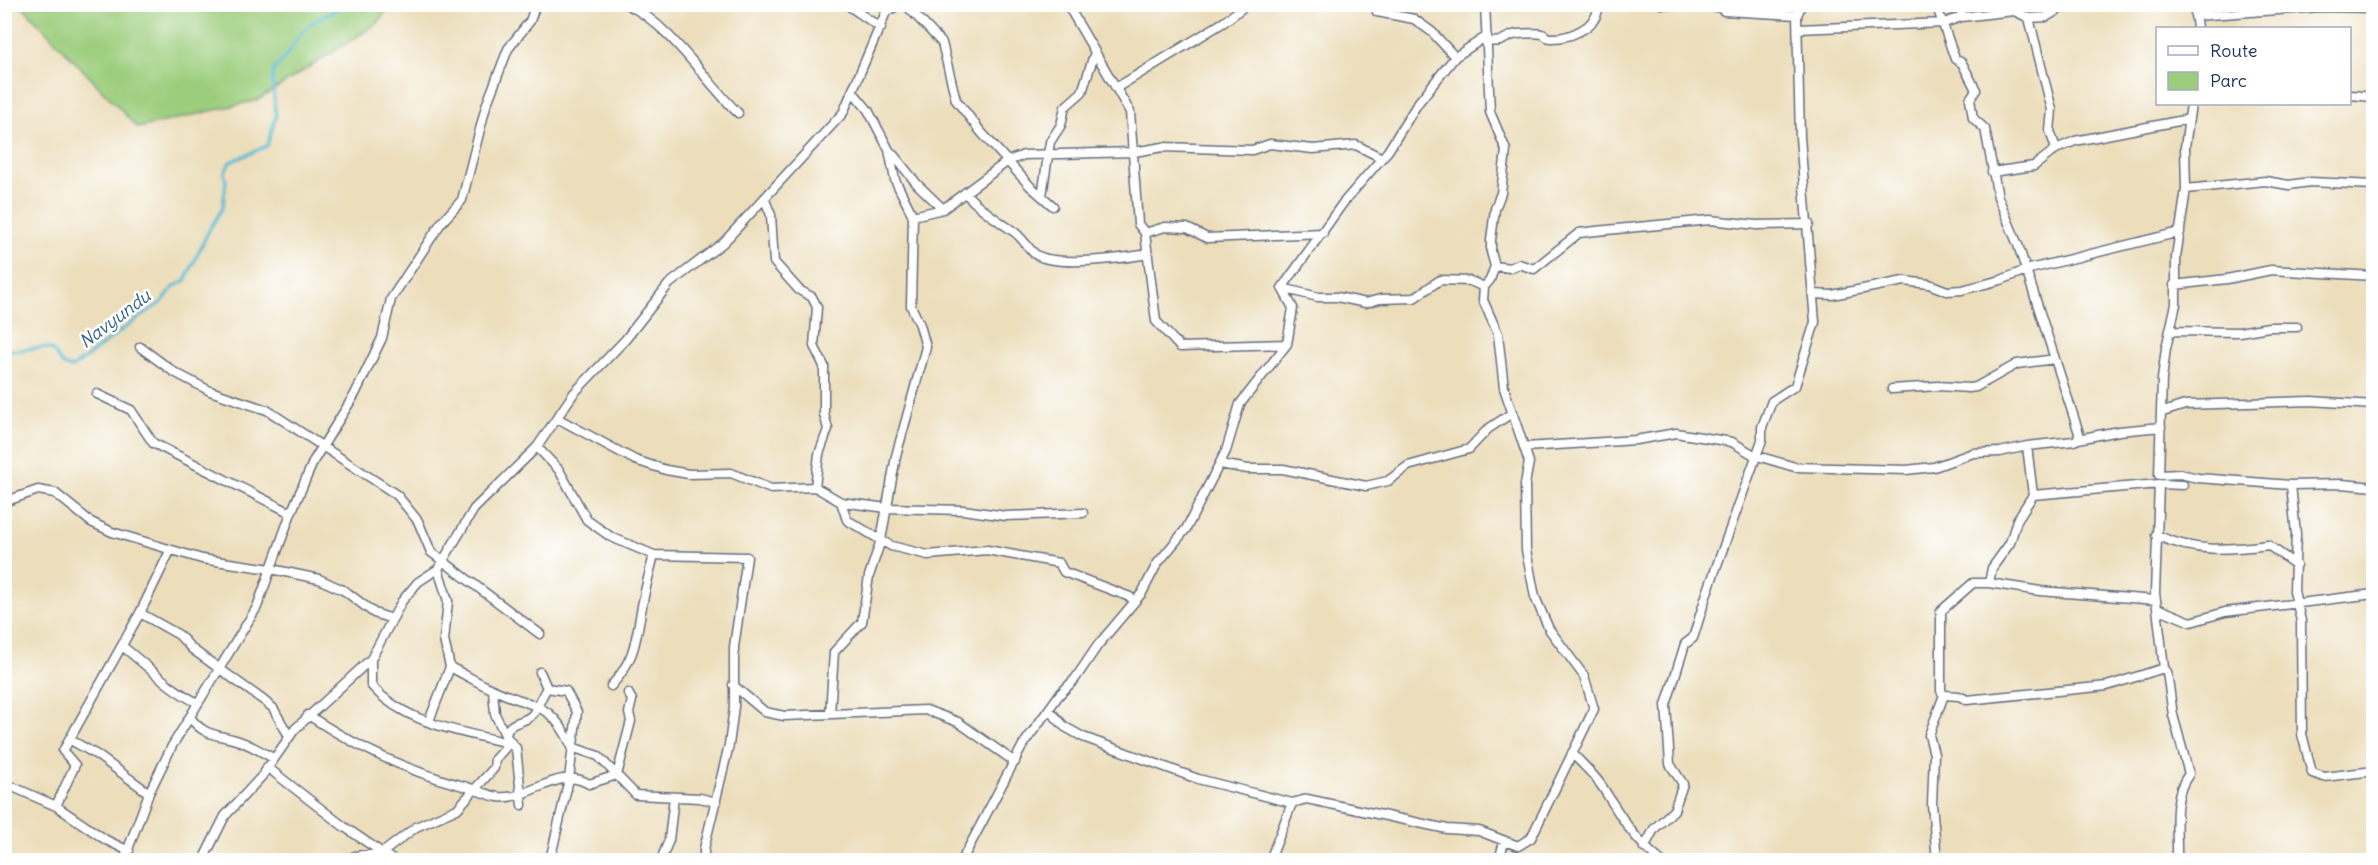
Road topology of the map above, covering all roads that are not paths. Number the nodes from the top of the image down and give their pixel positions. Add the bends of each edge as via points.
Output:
1 (536, 4) edge
2 (626, 4) edge
3 (846, 4) edge
4 (903, 4) edge
5 (1067, 4) edge
6 (1242, 4) edge
7 (1375, 4) edge
8 (1485, 4) edge
9 (1604, 4) edge
10 (1661, 4) edge
11 (1802, 4) edge
12 (1936, 4) edge
13 (1961, 4) edge
14 (2068, 4) edge
15 (2194, 4) edge
16 (1718, 6) edge
17 (2321, 6) edge
18 (886, 8) edge
19 (2014, 8) edge
20 (2373, 8) edge
21 (1797, 15) junction
22 (2195, 16) junction
23 (1961, 17) junction
24 (2029, 18) junction
25 (1944, 23) junction
26 (2197, 27) edge
27 (881, 28) junction
28 (1797, 29) junction
29 (1487, 39) junction
30 (1095, 52) junction
31 (1455, 57) junction
32 (1116, 88) junction
33 (853, 92) junction
34 (2351, 96) edge
35 (2373, 97) edge
36 (2192, 105) edge
37 (738, 113) dead end
38 (2189, 119) junction
39 (2056, 149) junction
40 (889, 150) junction
41 (1134, 152) junction
42 (1047, 154) junction
43 (1382, 158) junction
44 (1008, 161) junction
45 (1992, 172) junction
46 (2373, 185) edge
47 (2186, 189) junction
48 (966, 194) junction
49 (1042, 196) junction
50 (765, 200) junction
51 (1053, 206) dead end
52 (943, 208) junction
53 (913, 216) junction
54 (1809, 224) junction
55 (1323, 232) junction
56 (2180, 232) junction
57 (1145, 233) junction
58 (1148, 254) junction
59 (1495, 266) junction
60 (2026, 270) junction
61 (2373, 276) edge
62 (2174, 285) junction
63 (1484, 287) junction
64 (1282, 288) junction
65 (1814, 294) junction
66 (2297, 327) dead end
67 (2170, 331) junction
68 (1287, 344) junction
69 (140, 347) dead end
70 (2055, 359) junction
71 (1892, 389) dead end
72 (98, 394) dead end
73 (2373, 405) edge
74 (2163, 412) junction
75 (1512, 413) junction
76 (557, 418) junction
77 (2162, 427) junction
78 (2078, 439) junction
79 (2027, 446) junction
80 (323, 447) junction
81 (537, 447) junction
82 (1525, 447) junction
83 (1754, 455) junction
84 (1220, 464) junction
85 (2159, 484) junction
86 (2183, 485) dead end
87 (2291, 485) junction
88 (816, 487) junction
89 (2373, 487) edge
90 (2033, 495) junction
91 (4, 502) edge
92 (841, 502) junction
93 (887, 508) junction
94 (291, 513) junction
95 (1083, 513) dead end
96 (2156, 535) junction
97 (881, 540) junction
98 (170, 551) junction
99 (654, 555) junction
100 (440, 564) junction
101 (2296, 565) junction
102 (272, 569) junction
103 (1989, 583) junction
104 (2373, 594) edge
105 (1134, 602) junction
106 (2157, 604) junction
107 (2296, 604) junction
108 (140, 613) junction
109 (392, 619) junction
110 (540, 634) dead end
111 (122, 646) junction
112 (371, 659) junction
113 (450, 667) junction
114 (222, 668) junction
115 (2164, 668) junction
116 (540, 672) dead end
117 (734, 685) junction
118 (611, 686) dead end
119 (547, 688) junction
120 (493, 690) junction
121 (628, 693) dead end
122 (1944, 695) junction
123 (198, 704) junction
124 (536, 705) junction
125 (1049, 710) junction
126 (830, 714) junction
127 (308, 715) junction
128 (190, 717) junction
129 (429, 721) junction
130 (289, 736) junction
131 (69, 739) junction
132 (505, 739) junction
133 (572, 747) junction
134 (1572, 753) junction
135 (273, 758) junction
136 (1015, 762) junction
137 (267, 767) junction
138 (2373, 771) edge
139 (617, 776) junction
140 (569, 779) junction
141 (4, 783) edge
142 (475, 789) junction
143 (149, 793) junction
144 (520, 794) junction
145 (674, 797) junction
146 (717, 802) junction
147 (1292, 803) junction
148 (522, 805) dead end
149 (56, 807) junction
150 (1504, 842) junction
151 (1644, 848) junction
152 (129, 851) junction
153 (382, 853) junction
154 (208, 859) edge
155 (124, 861) edge
156 (345, 861) edge
157 (393, 861) edge
158 (550, 861) edge
159 (661, 861) edge
160 (704, 861) edge
161 (962, 861) edge
162 (1270, 861) edge
163 (1499, 861) edge
164 (1660, 861) edge
165 (1937, 861) edge
166 (2177, 861) edge

1 - 80 street via 530,21 508,49 486,105 462,200 441,223 391,299 382,338
2 - 37 street via 665,33
3 - 27 street
4 - 18 street
4 - 44 street via 942,43 956,100
5 - 30 street
6 - 32 street via 1224,22
7 - 31 street via 1377,12 1414,19
8 - 29 street
9 - 29 street via 1589,26 1568,35 1549,38 1541,34 1514,34 1506,40
10 - 16 street
11 - 21 street
12 - 25 street
13 - 23 street
14 - 24 street via 2046,17
15 - 22 street
16 - 21 street via 1747,13
17 - 20 street
17 - 22 street
18 - 27 street
19 - 23 street
19 - 24 street
21 - 28 street
22 - 26 street
23 - 25 street
24 - 39 street via 2052,110 2049,131
25 - 28 street
25 - 45 street via 1955,59 1962,63 1976,90 1970,99 1971,109 1975,121 1985,129
27 - 33 street
28 - 54 street via 1800,137
29 - 31 street
29 - 59 street via 1490,112 1506,150 1502,193 1495,209 1491,240
30 - 32 street
30 - 42 street via 1082,92 1065,107
31 - 43 street via 1418,103
32 - 41 street via 1130,112
33 - 40 street via 868,110
33 - 50 street via 843,113
34 - 35 street
36 - 38 street
38 - 39 street via 2075,141
38 - 47 street
39 - 45 street via 2034,166
40 - 52 street
40 - 53 street via 895,180
41 - 42 street
41 - 43 street via 1163,147 1252,150 1270,144 1314,149 1356,145
41 - 57 street via 1138,224
42 - 44 street via 1024,155
42 - 49 street
43 - 55 street
44 - 48 street
44 - 49 street
45 - 60 street
46 - 47 street via 2289,185 2265,181
47 - 56 street
48 - 52 street
48 - 58 street via 982,211 1015,232 1036,255 1052,260 1104,261
49 - 51 street
50 - 76 street via 724,242 669,284
50 - 88 street via 771,215 774,262 812,297 817,307 814,346 824,366 824,414 828,429 819,454
52 - 53 street
53 - 93 street via 911,306 921,325 926,348 902,429
54 - 59 street via 1756,225 1710,220 1579,233 1534,269 1519,264 1510,268
54 - 65 street
55 - 57 street via 1207,238 1186,228 1165,227
55 - 64 street
56 - 60 street
56 - 62 street
57 - 58 street
58 - 68 street via 1156,321 1180,347
59 - 63 street
60 - 65 street via 1962,290 1947,291 1904,281 1832,296
60 - 70 street
61 - 62 street via 2271,270
62 - 67 street via 2176,304
63 - 64 street via 1470,281 1440,280 1414,298 1380,298 1365,303
63 - 75 street via 1483,300 1500,341 1504,388
64 - 68 street via 1293,308
65 - 83 street via 1815,322 1795,386 1772,400
66 - 67 street via 2239,332
67 - 74 street via 2162,379
68 - 84 street via 1240,404
69 - 80 street via 174,372 210,391 267,410
70 - 71 street via 2017,364 1976,387
70 - 78 street
72 - 94 street via 131,410 153,443
73 - 74 street via 2311,401 2185,405
74 - 77 street
75 - 82 street
75 - 84 street via 1468,449 1408,466 1388,481 1366,486 1283,470 1248,470
76 - 81 street
76 - 88 street via 635,460 666,470 731,473 771,489
77 - 78 street via 2119,430
77 - 87 street via 2159,475
78 - 79 street
79 - 83 street via 1973,453 1934,467 1906,470 1795,467
79 - 90 street
80 - 94 street
80 - 100 street via 397,495 418,521 425,542
81 - 99 street via 559,470 587,520 611,537
81 - 100 street via 474,509
82 - 83 street via 1636,440 1676,433 1732,442
82 - 134 street via 1526,550 1535,597 1549,630 1584,676 1594,708
83 - 151 street via 1694,638 1685,644 1666,705 1670,764 1683,784 1674,810 1654,829
84 - 105 street via 1186,529 1157,564
85 - 86 street
85 - 90 street
85 - 96 street
87 - 89 street
87 - 101 street
88 - 92 street
90 - 103 street via 2017,520 2010,543 1992,568
91 - 98 street via 38,490 55,493 91,522
92 - 93 street
92 - 97 street via 847,520
93 - 95 street via 963,510 1006,516
93 - 97 street
94 - 102 street
96 - 101 street via 2177,544 2218,550 2268,545
96 - 106 street
97 - 105 street via 928,555 987,550 1028,555 1059,563 1064,572 1130,597
97 - 126 street via 869,576 862,622 834,652
98 - 102 street via 208,561
98 - 108 street
99 - 117 street via 747,557 734,647
99 - 118 street via 635,650 622,675
100 - 109 street via 418,582
100 - 110 street
100 - 113 street via 448,601 444,640
101 - 107 street
102 - 109 street via 335,585 374,613
102 - 114 street via 257,608
103 - 106 street
103 - 122 street via 1973,583 1941,611
104 - 107 street
105 - 125 street
106 - 107 street via 2190,622 2225,612
106 - 115 street
107 - 138 street via 2301,621 2302,734 2312,774 2324,777
108 - 111 street
108 - 114 street via 179,635 192,649
109 - 112 street
111 - 123 street via 178,694
111 - 131 street
112 - 127 street
112 - 129 street via 371,685 379,695 409,715
113 - 120 street
113 - 129 street
114 - 123 street
114 - 130 street via 273,708
115 - 122 street via 2107,686 1967,700
115 - 166 street via 2188,774 2180,789
116 - 119 street
117 - 126 street via 765,712 784,716
117 - 146 street via 729,745
119 - 124 street
119 - 133 street via 566,692 577,712
120 - 124 street
120 - 132 street via 495,714
121 - 139 street via 632,700 631,721
122 - 165 street via 1929,735 1934,754 1932,804
123 - 128 street
124 - 132 street via 532,715 515,722
124 - 133 street via 562,724
125 - 136 street
125 - 147 street via 1065,727 1083,737 1197,779
126 - 136 street via 926,710 958,722
127 - 130 street
127 - 142 street via 368,752 428,777
128 - 135 street via 210,735 235,740
128 - 143 street
129 - 132 street
130 - 135 street
131 - 143 street
131 - 149 street via 63,751 75,765
132 - 142 street via 505,748 495,759 494,768
132 - 144 street via 516,748
133 - 139 street via 598,756
133 - 140 street
134 - 150 street via 1531,838 1518,846
134 - 151 street via 1602,787
135 - 137 street
136 - 161 street
137 - 153 street
137 - 154 street via 225,816
139 - 140 street via 589,784
139 - 145 street via 636,795
140 - 144 street via 560,778
140 - 158 street
141 - 149 street
142 - 144 street via 496,796
142 - 153 street via 458,809 416,827
143 - 152 street
144 - 148 street
145 - 146 street
145 - 159 street via 669,840
146 - 160 street
147 - 150 street via 1307,799 1447,829 1479,831
147 - 162 street
149 - 152 street
150 - 163 street
151 - 164 street
152 - 155 street
153 - 156 street
153 - 157 street

